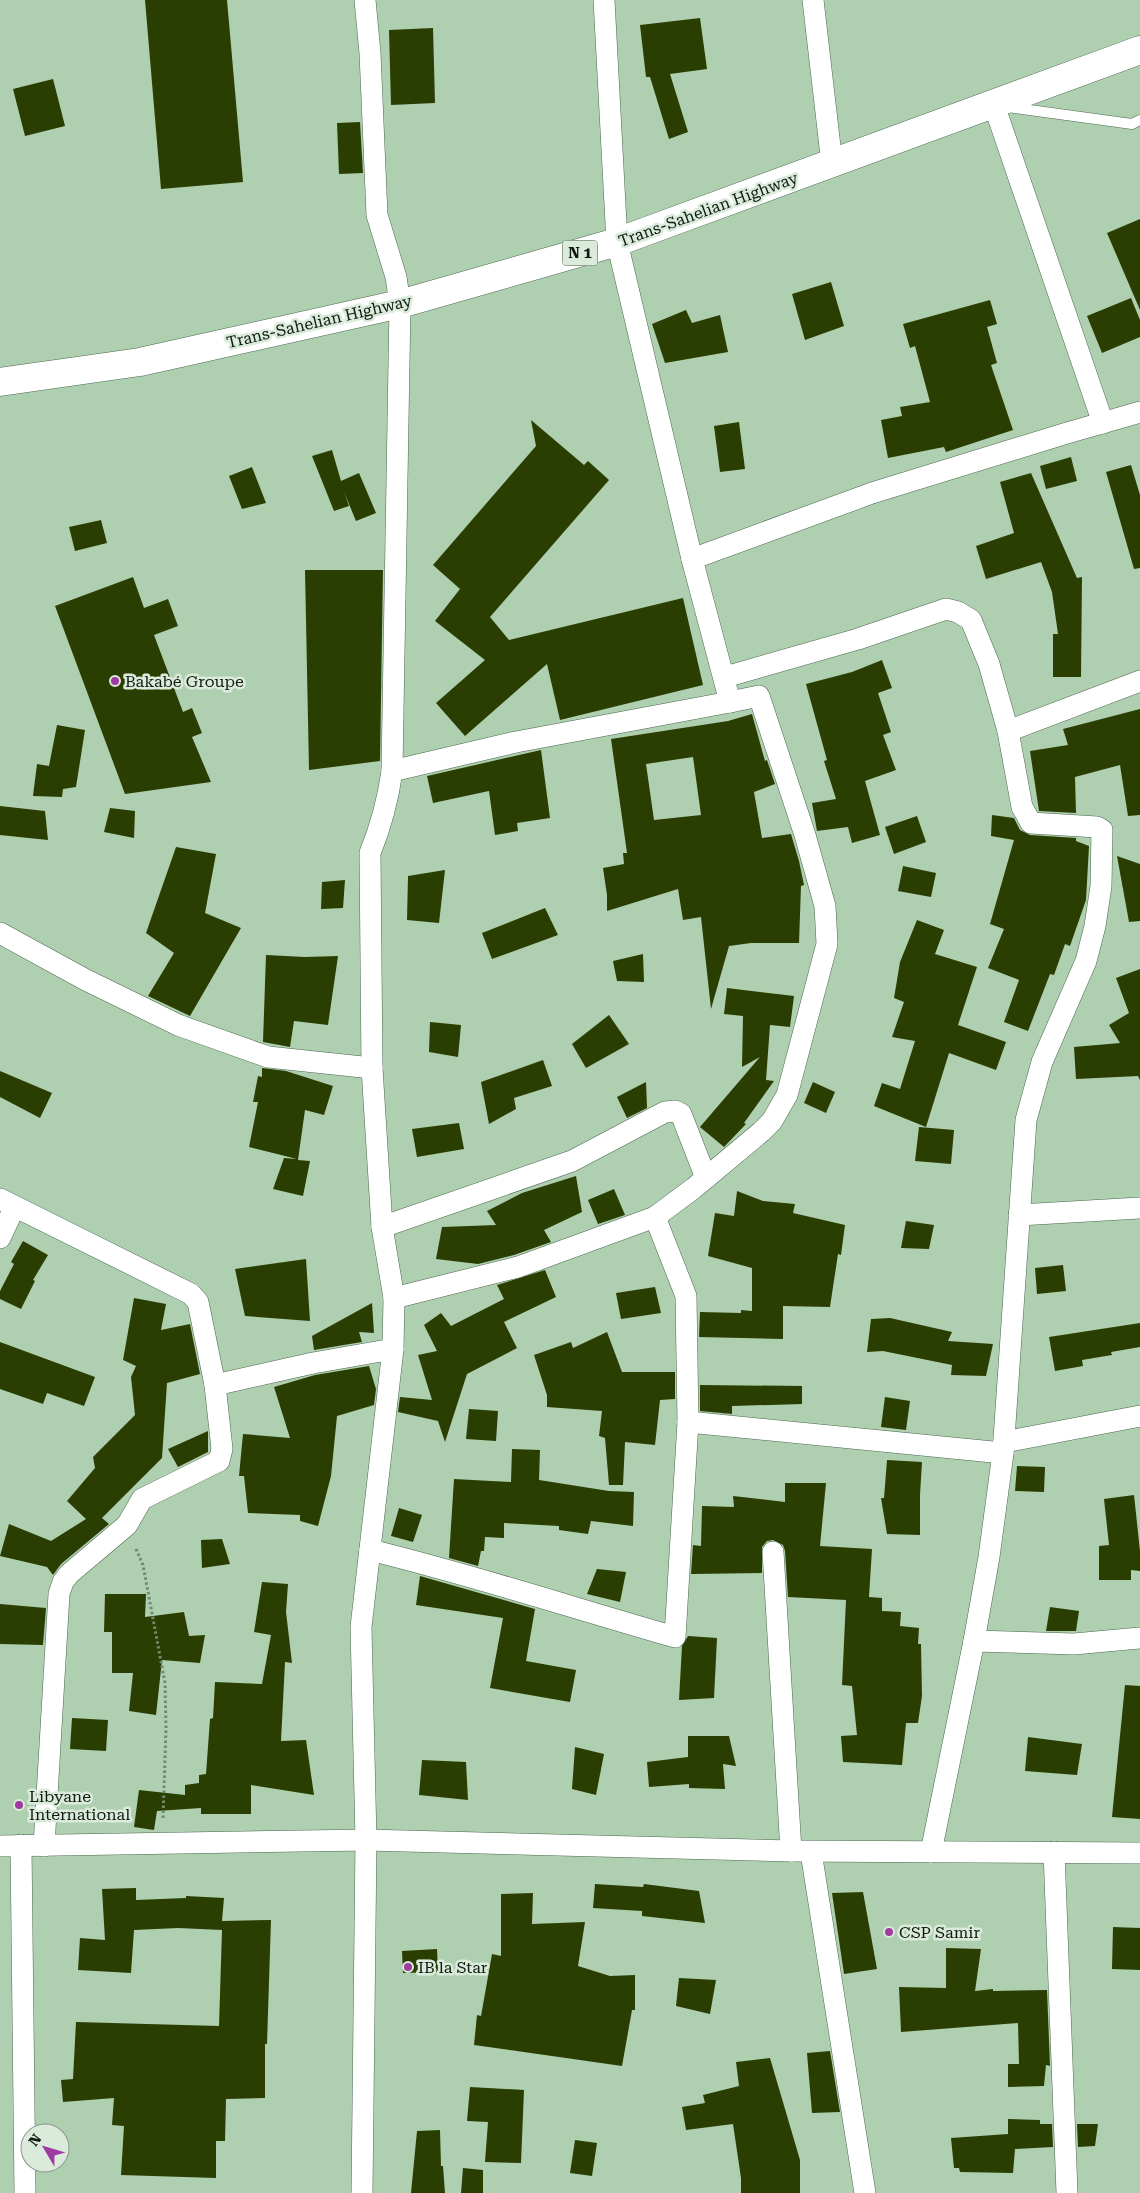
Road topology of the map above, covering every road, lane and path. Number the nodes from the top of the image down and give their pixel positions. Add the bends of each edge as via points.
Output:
1 (365, 0) edge
2 (604, 0) edge
3 (813, 0) edge
4 (1140, 50) edge
5 (994, 105) junction
6 (1140, 120) edge
7 (832, 164) junction
8 (617, 242) junction
9 (400, 304) junction
10 (0, 382) edge
11 (1140, 412) edge
12 (1103, 422) junction
13 (692, 559) junction
14 (725, 677) junction
15 (1140, 681) edge
16 (730, 702) junction
17 (1008, 731) junction
18 (392, 771) junction
19 (0, 933) edge
20 (372, 1068) junction
21 (706, 1178) junction
22 (7, 1203) edge
23 (1140, 1208) edge
24 (1019, 1215) junction
25 (655, 1217) junction
26 (382, 1227) junction
27 (0, 1238) edge
28 (394, 1298) junction
29 (393, 1349) junction
30 (216, 1385) junction
31 (1140, 1416) edge
32 (688, 1422) junction
33 (1003, 1448) junction
34 (127, 1524) junction
35 (370, 1550) junction
36 (773, 1552) dead end
37 (1140, 1638) edge
38 (974, 1641) junction
39 (366, 1840) junction
40 (162, 1843) junction
41 (10, 1846) edge
42 (44, 1846) junction
43 (801, 1851) junction
44 (931, 1852) junction
45 (1054, 1852) junction
46 (1140, 1853) edge
47 (25, 2193) edge
48 (362, 2193) edge
49 (865, 2193) edge
50 (1067, 2193) edge

1 - 9 street via 377,215 396,276
2 - 8 street
3 - 7 street
4 - 5 highway, Trans-Sahelian Highway / N 1
5 - 6 lane via 1132,124
5 - 7 highway, Trans-Sahelian Highway / N 1
5 - 12 street
7 - 8 highway, Trans-Sahelian Highway / N 1
8 - 9 highway, Trans-Sahelian Highway / N 1
8 - 13 street
9 - 10 highway, Trans-Sahelian Highway / N 1 via 140,362
9 - 18 street
11 - 12 street
12 - 13 street via 872,493
13 - 14 street
14 - 16 street
14 - 17 street via 858,639 946,609 971,620 989,664
15 - 17 street
16 - 18 street via 516,742
16 - 21 street via 759,696 825,906 827,944 782,1106 761,1132
17 - 24 street via 1022,807 1031,823 1097,826 1103,833 1101,886 1086,961 1042,1062 1026,1120
18 - 20 street via 384,814 370,853
19 - 20 street via 178,1026 268,1057
20 - 26 street
21 - 25 street
21 - 26 street via 681,1114 665,1112 572,1160
22 - 27 street
22 - 30 street via 191,1294 198,1302
23 - 24 street
24 - 33 street
25 - 28 street via 518,1267
25 - 32 street via 686,1296
26 - 28 street
28 - 29 street
29 - 30 street
29 - 35 street
30 - 34 street via 222,1449 219,1461 142,1500
31 - 33 street
32 - 33 street
32 - 35 street via 675,1637 447,1569
33 - 38 street
34 - 40 path via 142,1564 164,1683 166,1727
34 - 42 street via 69,1574 59,1594
35 - 39 street via 361,1627
36 - 43 street
37 - 38 street via 1074,1644
38 - 44 street
39 - 40 street
39 - 43 street
39 - 48 street
40 - 42 street
41 - 42 street
41 - 47 street
43 - 44 street
43 - 49 street
44 - 45 street
45 - 46 street
45 - 50 street

